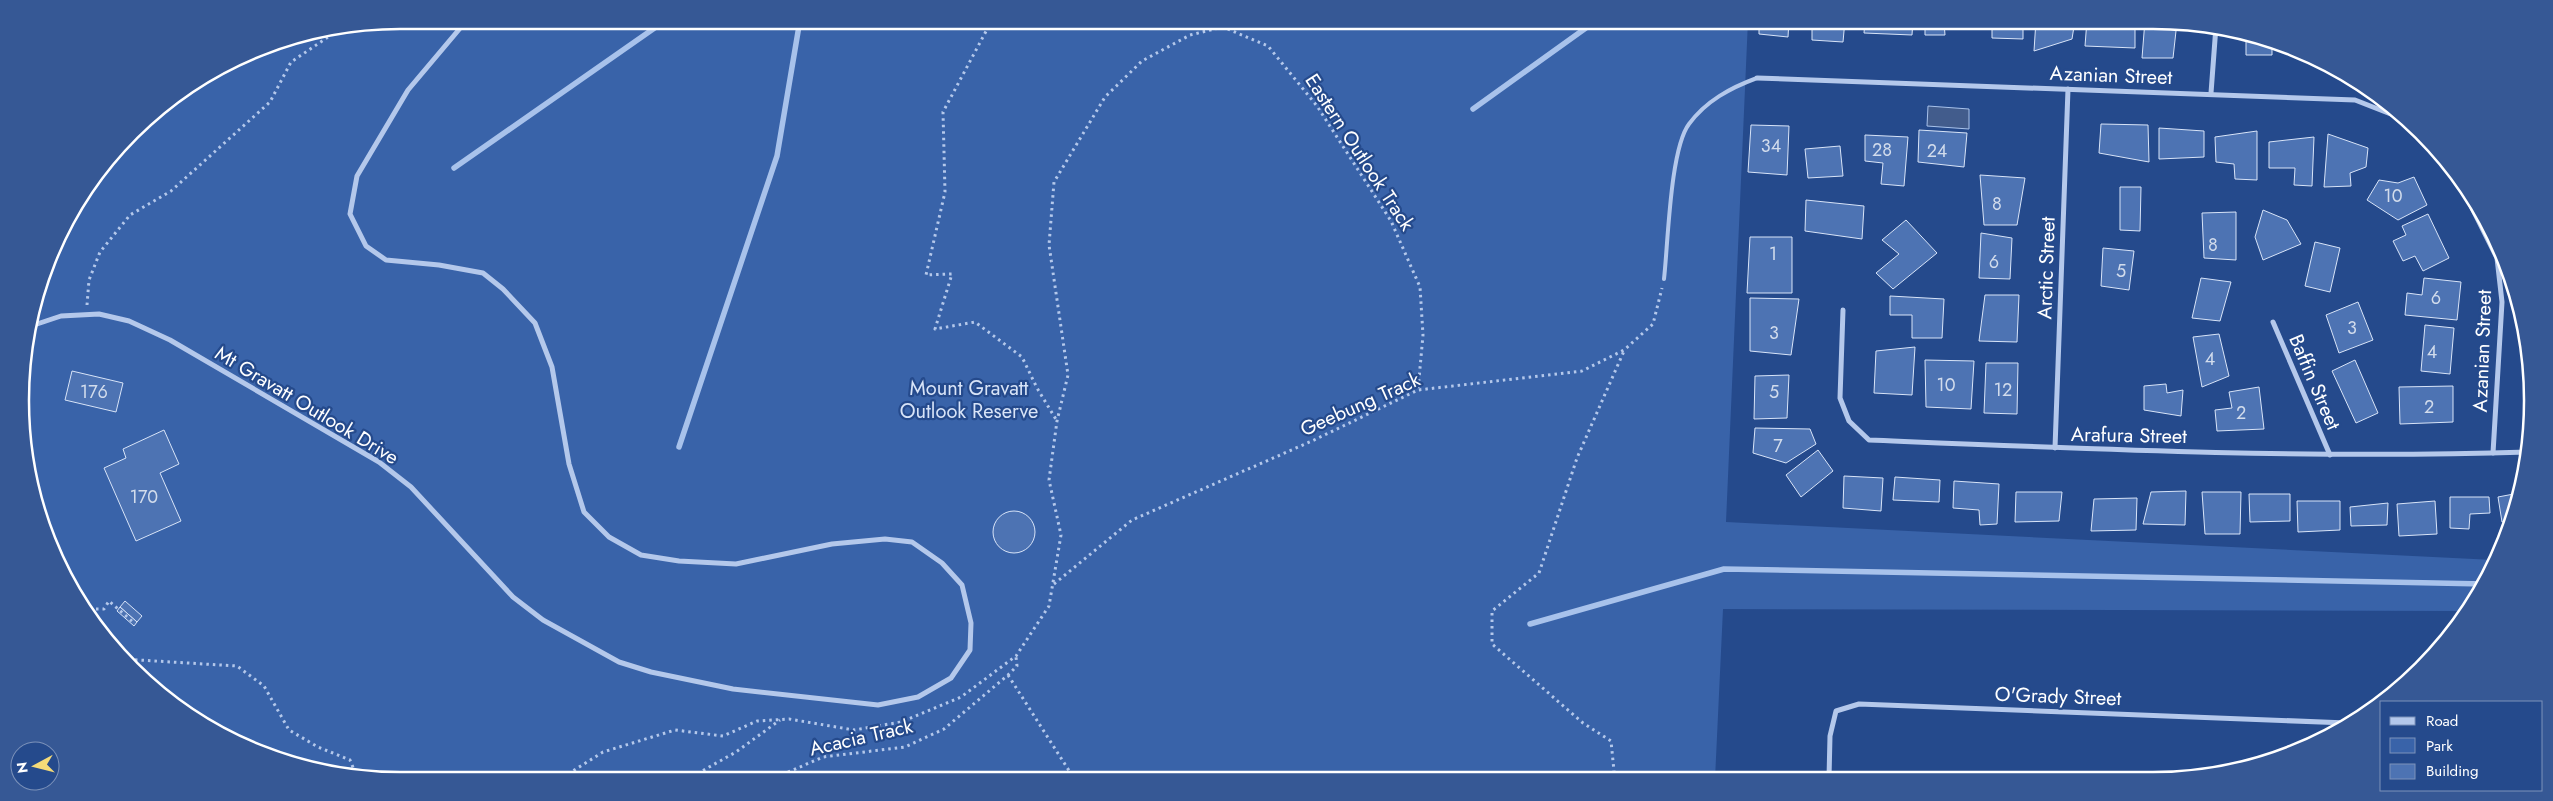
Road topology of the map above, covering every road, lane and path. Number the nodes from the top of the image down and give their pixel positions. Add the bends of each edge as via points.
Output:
1 (459, 29) edge
2 (987, 29) edge
3 (1212, 29) edge
4 (1230, 29) edge
5 (2215, 34) edge
6 (330, 36) edge
7 (1757, 78) joint
8 (2068, 89) junction
9 (2212, 93) junction
10 (2388, 113) edge
11 (2497, 262) edge
12 (1664, 279) joint
13 (1843, 310) dead end
14 (86, 313) junction
15 (2273, 322) dead end
16 (37, 324) edge
17 (1624, 350) junction
18 (1418, 390) junction
19 (1057, 421) junction
20 (2055, 448) junction
21 (2520, 452) edge
22 (2493, 453) junction
23 (2330, 454) junction
24 (1054, 584) joint
25 (96, 609) dead end
26 (134, 623) dead end
27 (1016, 656) dead end
28 (135, 660) edge
29 (1008, 675) junction
30 (2337, 723) edge
31 (354, 769) edge
32 (571, 772) edge
33 (700, 772) edge
34 (788, 772) edge
35 (1070, 772) edge
36 (1614, 772) edge
37 (1829, 772) edge

1 - 14 street, Mt Gravatt Outlook Drive via 408,90 357,176 350,214 366,246 386,260 483,273 535,323 552,367 568,464 584,512 609,537 641,555 736,564 832,544 885,540 912,542 942,563 962,585 971,623 970,650 951,678 918,698 878,705 733,690 620,662 543,620 513,598 411,487 379,462 170,340 129,321
2 - 19 path via 943,112 945,192 926,275 952,274 935,329 975,322 1022,357
3 - 19 path, Eastern Outlook Track via 1190,35 1142,61 1106,97 1054,182 1049,245 1068,375
4 - 18 path, Eastern Outlook Track via 1268,46 1317,106 1391,221 1420,286 1423,335
5 - 9 street
6 - 14 path via 291,62 270,102 171,191 130,215 100,252 90,280
7 - 8 street, Azanian Street
7 - 12 lane via 1713,100 1688,126 1677,154
8 - 9 street, Azanian Street
8 - 20 street, Arctic Street
9 - 10 street, Azanian Street via 2355,100
11 - 22 street, Azanian Street via 2502,302
12 - 17 path, Geebung Track via 1653,324
13 - 20 street, Arafura Street via 1840,398 1849,421 1869,440
14 - 16 street, Mt Gravatt Outlook Drive via 61,316
15 - 23 street, Baffin Street
17 - 18 path, Geebung Track via 1582,371
17 - 36 path via 1577,458 1539,573 1492,610 1492,644 1582,723 1611,741
18 - 24 path, Geebung Track via 1312,442 1132,520
19 - 24 path, Eastern Outlook Track via 1049,480 1061,535
20 - 23 street, Arafura Street
21 - 22 street, Arafura Street
22 - 23 street, Arafura Street
25 - 26 path via 104,609 109,600
27 - 29 path, Acacia Track via 1016,666
28 - 31 path via 237,666 264,686 289,730 350,760
29 - 34 path, Acacia Track via 944,729 905,747 822,757
29 - 35 path
30 - 37 street, O'Grady Street via 1859,704 1836,711 1830,736
32 - 33 path via 603,752 675,730 723,736 757,721 780,720 736,752

